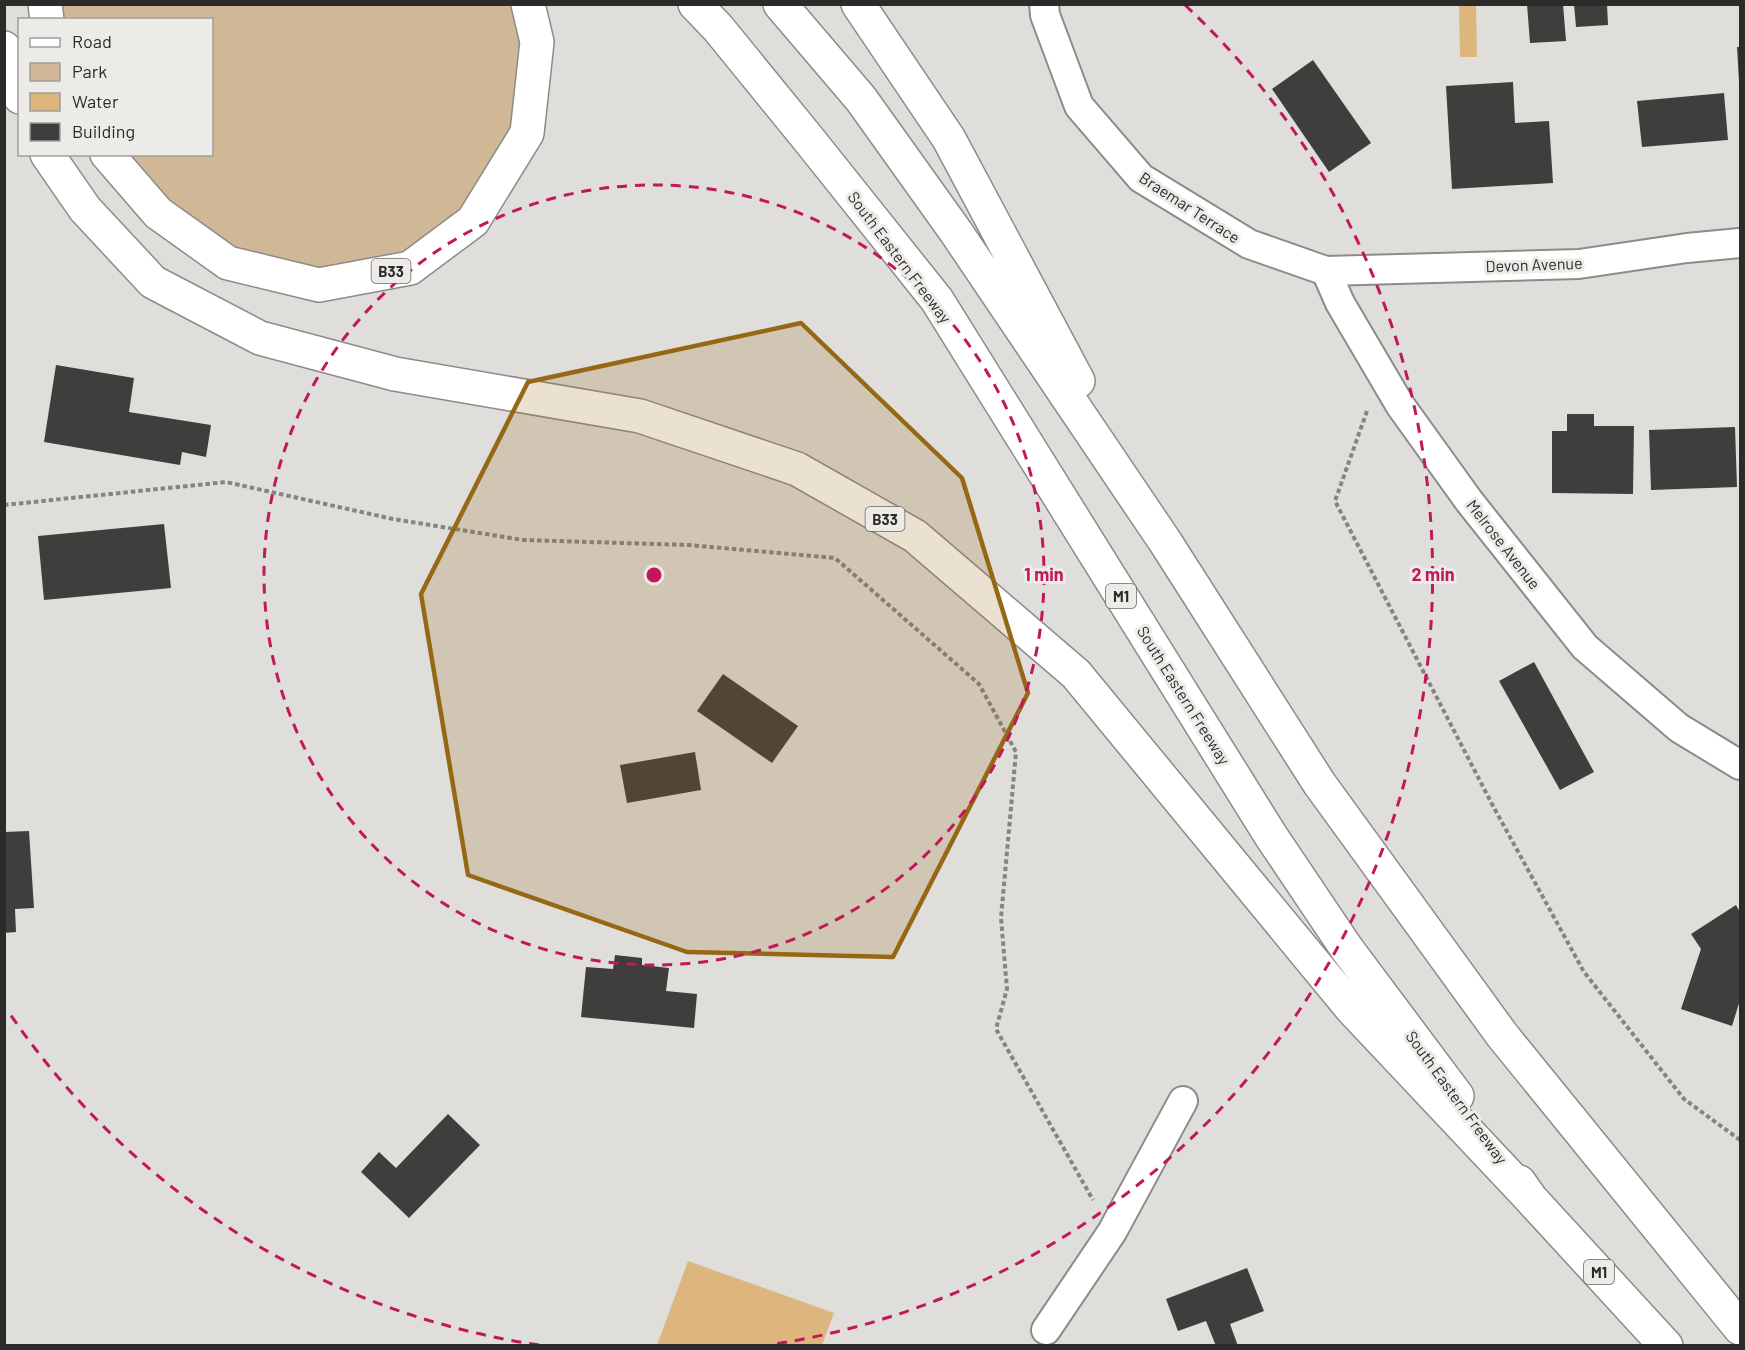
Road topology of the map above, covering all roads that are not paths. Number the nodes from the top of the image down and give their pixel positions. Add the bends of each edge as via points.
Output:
1 (528, 4) edge
2 (695, 4) edge
3 (780, 4) edge
4 (858, 4) edge
5 (1044, 4) edge
6 (4, 48) edge
7 (18, 91) edge
8 (48, 156) edge
9 (109, 156) edge
10 (1740, 243) edge
11 (1326, 271) junction
12 (1166, 543) junction
13 (1740, 765) edge
14 (1183, 1101) dead end
15 (1532, 1199) junction
16 (1740, 1328) edge
17 (1045, 1340) edge
18 (1666, 1346) edge

1 - 9 highway, B33 via 537,42 527,133 473,221 410,268 319,285 228,263 158,213
2 - 15 highway, South Eastern Freeway / M1 via 937,300 1290,865 1347,949
3 - 12 highway via 861,99
4 - 12 highway via 949,140
5 - 11 street, Braemar Terrace via 1080,106 1141,178 1249,244
6 - 7 highway
8 - 15 highway, B33 via 85,209 153,282 260,338 395,374 640,416 797,469 915,536 1076,674 1352,1009
10 - 11 street, Devon Avenue via 1579,264
11 - 13 street, Melrose Avenue via 1340,303 1400,405 1469,501 1585,647 1678,728
12 - 16 highway via 1319,783 1502,1035
14 - 17 street via 1112,1232
15 - 18 highway, South Eastern Freeway / M1

